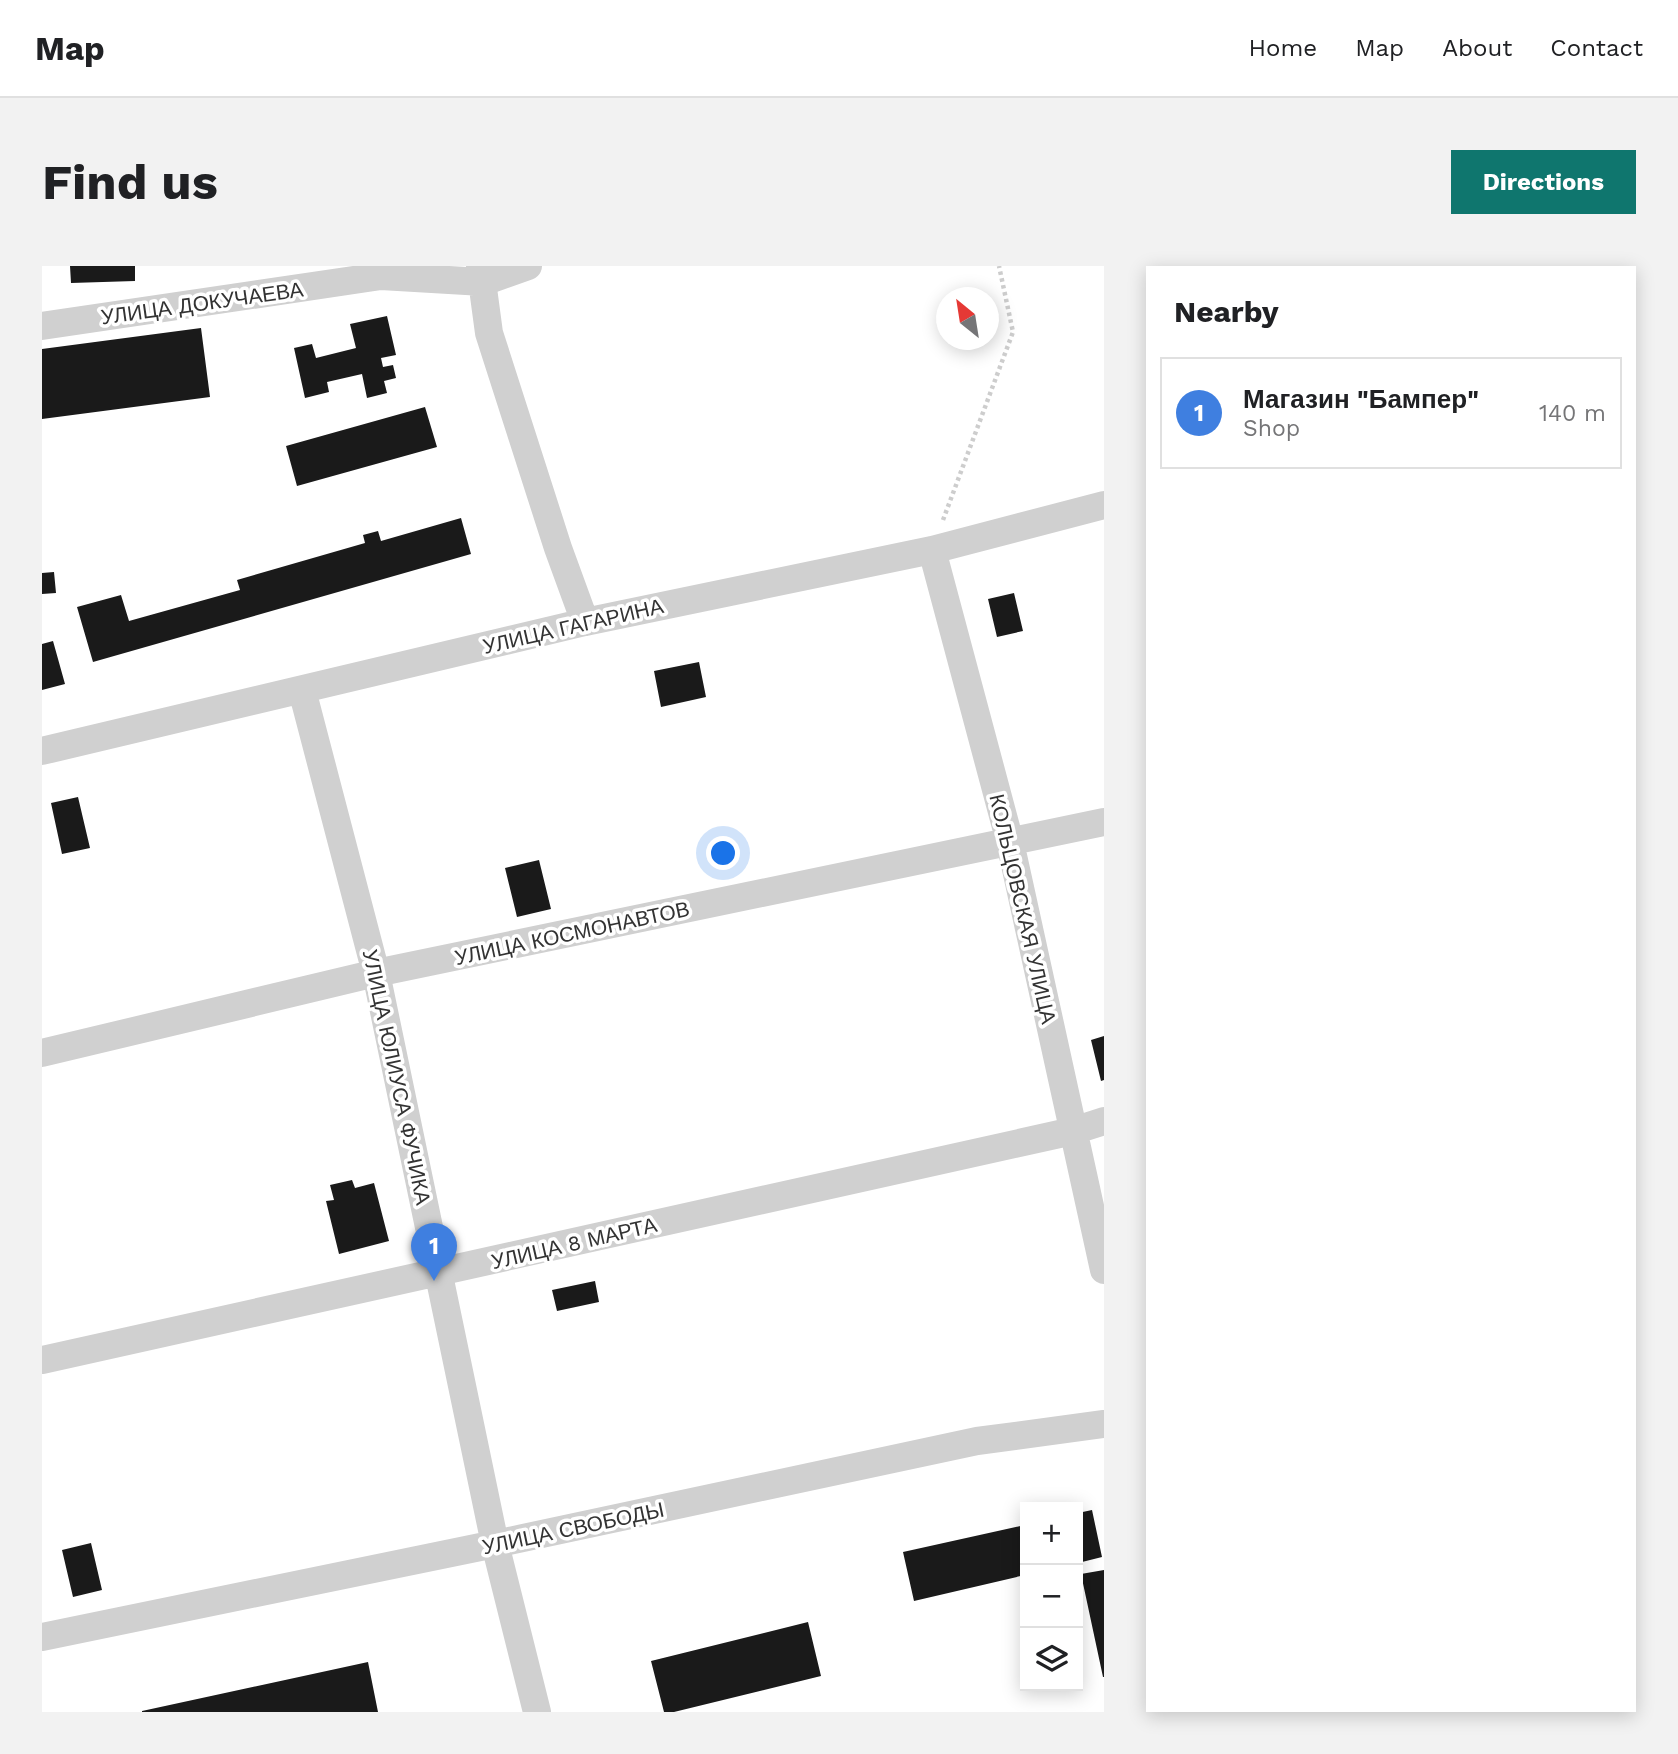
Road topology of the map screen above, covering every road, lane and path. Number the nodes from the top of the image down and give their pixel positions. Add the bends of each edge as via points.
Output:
1 (528, 266) edge
2 (999, 266) edge
3 (482, 274) edge
4 (42, 326) edge
5 (1104, 505) edge
6 (932, 550) junction
7 (585, 622) junction
8 (302, 690) junction
9 (42, 751) edge
10 (1104, 822) edge
11 (1010, 842) junction
12 (376, 973) junction
13 (42, 1053) edge
14 (1104, 1121) edge
15 (1073, 1131) junction
16 (1104, 1270) edge
17 (439, 1273) junction
18 (42, 1360) edge
19 (1104, 1424) edge
20 (495, 1544) junction
21 (42, 1637) edge
22 (537, 1712) edge

1 - 3 street, УЛИЦА ДОКУЧАЕВА
2 - 6 path via 1013,332
3 - 4 street, УЛИЦА ДОКУЧАЕВА via 381,276
3 - 7 street via 489,333
5 - 6 street, УЛИЦА ГАГАРИНА
6 - 7 street, УЛИЦА ГАГАРИНА
6 - 11 street, КОЛЬЦОВСКАЯ УЛИЦА
7 - 8 street, УЛИЦА ГАГАРИНА
8 - 9 street, УЛИЦА ГАГАРИНА
8 - 12 street, УЛИЦА ЮЛИУСА ФУЧИКА
10 - 11 street, УЛИЦА КОСМОНАВТОВ
11 - 12 street, УЛИЦА КОСМОНАВТОВ
11 - 15 street, КОЛЬЦОВСКАЯ УЛИЦА
12 - 13 street, УЛИЦА КОСМОНАВТОВ
12 - 17 street, УЛИЦА ЮЛИУСА ФУЧИКА
14 - 15 street, УЛИЦА 8 МАРТА
15 - 16 street, КОЛЬЦОВСКАЯ УЛИЦА
15 - 17 street, УЛИЦА 8 МАРТА
17 - 18 street, УЛИЦА 8 МАРТА
17 - 20 street, УЛИЦА ЮЛИУСА ФУЧИКА
19 - 20 street, УЛИЦА СВОБОДЫ via 977,1441
20 - 21 street, УЛИЦА СВОБОДЫ
20 - 22 street, УЛИЦА ЮЛИУСА ФУЧИКА

